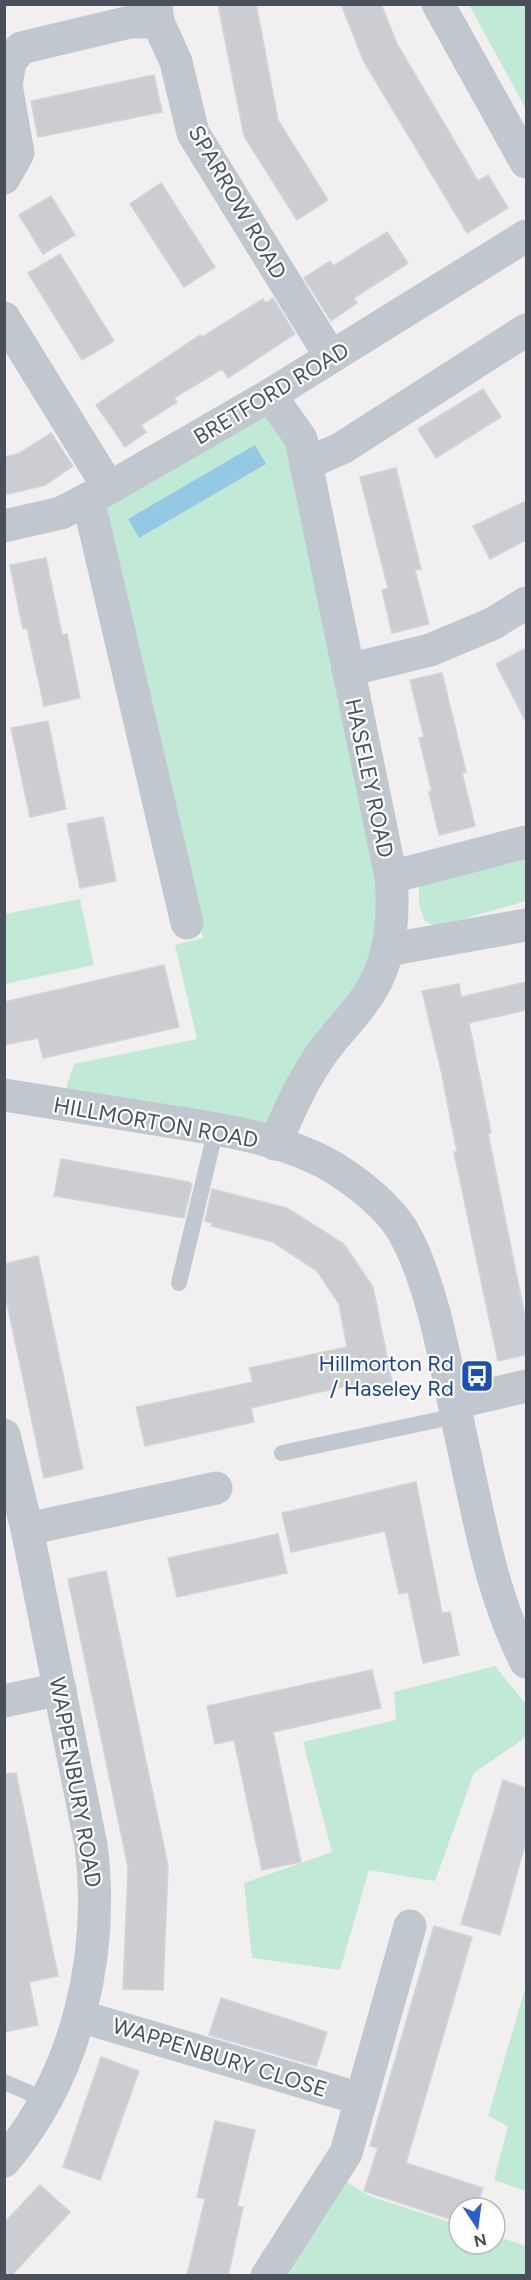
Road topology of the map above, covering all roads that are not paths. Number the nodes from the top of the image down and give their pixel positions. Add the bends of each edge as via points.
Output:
1 (438, 4) edge
2 (157, 13) edge
3 (7, 62) edge
4 (526, 162) edge
5 (4, 178) edge
6 (526, 236) edge
7 (4, 318) edge
8 (526, 330) edge
9 (331, 357) junction
10 (270, 395) junction
11 (306, 464) junction
12 (99, 494) junction
13 (4, 526) edge
14 (526, 603) edge
15 (348, 670) junction
16 (526, 842) edge
17 (391, 877) junction
18 (187, 923) dead end
19 (526, 925) edge
20 (387, 950) junction
21 (4, 1095) edge
22 (216, 1129) junction
23 (275, 1144) junction
24 (178, 1283) dead end
25 (526, 1386) edge
26 (455, 1409) junction
27 (4, 1435) edge
28 (282, 1453) dead end
29 (216, 1488) dead end
30 (27, 1529) junction
31 (526, 1662) edge
32 (60, 1689) junction
33 (4, 1701) edge
34 (410, 1926) dead end
35 (79, 2016) junction
36 (4, 2082) edge
37 (361, 2099) junction
38 (45, 2100) junction
39 (4, 2161) edge
40 (267, 2276) edge

1 - 4 street
2 - 3 street via 21,48
2 - 9 street, SPARROW ROAD via 176,62 193,133
3 - 5 street via 6,85 18,153
6 - 9 street, BRETFORD ROAD
7 - 12 street
8 - 11 street via 342,448
9 - 10 street, BRETFORD ROAD
10 - 11 street, HASELEY ROAD via 301,439
10 - 12 street, BRETFORD ROAD
11 - 15 street, HASELEY ROAD
12 - 13 street, BRETFORD ROAD via 61,513
12 - 18 street
14 - 15 street via 492,624 430,650
15 - 17 street, HASELEY ROAD
16 - 17 street
17 - 20 street, HASELEY ROAD via 394,914
19 - 20 street
20 - 23 street, HASELEY ROAD via 373,988 316,1062
21 - 22 street, HILLMORTON ROAD
22 - 23 street, HILLMORTON ROAD
22 - 24 lane
23 - 26 street, HILLMORTON ROAD via 311,1156 345,1175 377,1201 403,1231 428,1293
25 - 26 street
26 - 28 lane
26 - 31 street, HILLMORTON ROAD via 489,1564
27 - 30 street, WAPPENBURY ROAD
29 - 30 street
30 - 32 street, WAPPENBURY ROAD
32 - 33 street
32 - 35 street, WAPPENBURY ROAD via 92,1845 96,1883 90,1973
34 - 37 street
35 - 37 street, WAPPENBURY CLOSE
35 - 38 street, WAPPENBURY ROAD
36 - 38 lane
37 - 40 street via 346,2153
38 - 39 street, WAPPENBURY ROAD via 37,2119

